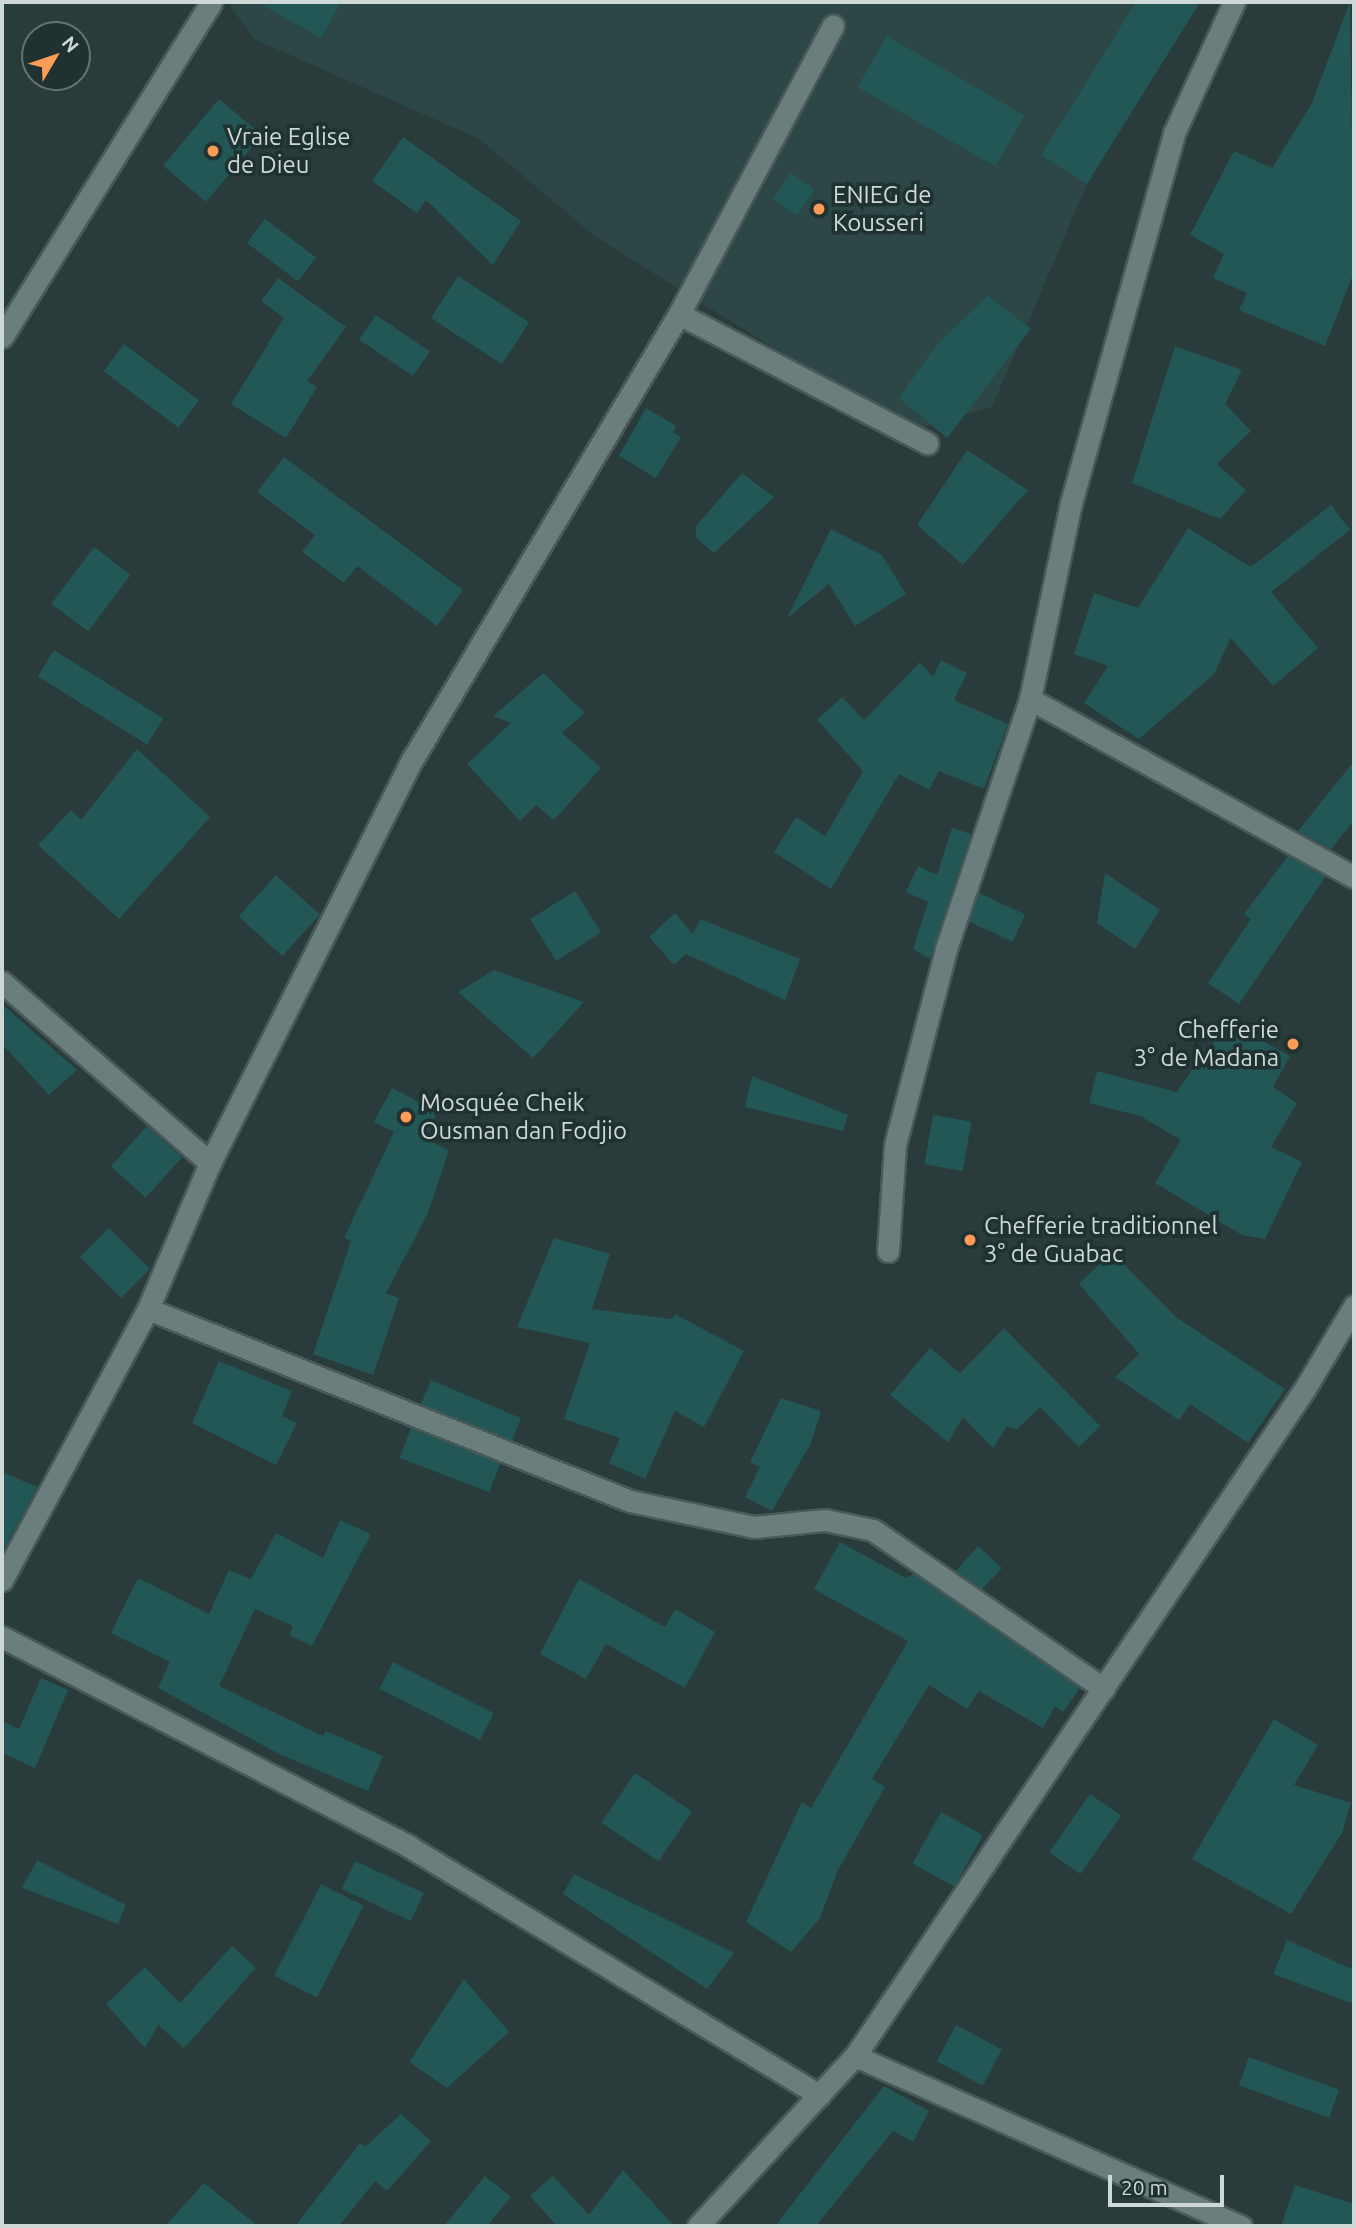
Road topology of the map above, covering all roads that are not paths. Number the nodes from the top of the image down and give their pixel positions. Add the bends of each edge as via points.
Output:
1 (211, 2) edge
2 (1234, 2) edge
3 (833, 26) dead end
4 (679, 314) junction
5 (2, 337) edge
6 (927, 443) dead end
7 (1030, 699) junction
8 (1354, 877) edge
9 (2, 982) edge
10 (210, 1163) junction
11 (888, 1251) dead end
12 (1354, 1306) edge
13 (148, 1309) junction
14 (2, 1580) edge
15 (2, 1637) edge
16 (1104, 1689) junction
17 (855, 2056) junction
18 (819, 2095) junction
19 (698, 2226) edge
20 (1241, 2226) edge

1 - 5 street
2 - 7 street via 1174,133 1071,503
3 - 4 street
4 - 6 street
4 - 10 street via 412,760
7 - 8 street
7 - 11 street via 947,946 895,1145
9 - 10 street
10 - 13 street
12 - 16 street
13 - 14 street
13 - 16 street via 556,1475 678,1516 754,1527 825,1520 873,1530
15 - 18 street via 408,1846
16 - 17 street
17 - 18 street
17 - 20 street
18 - 19 street

